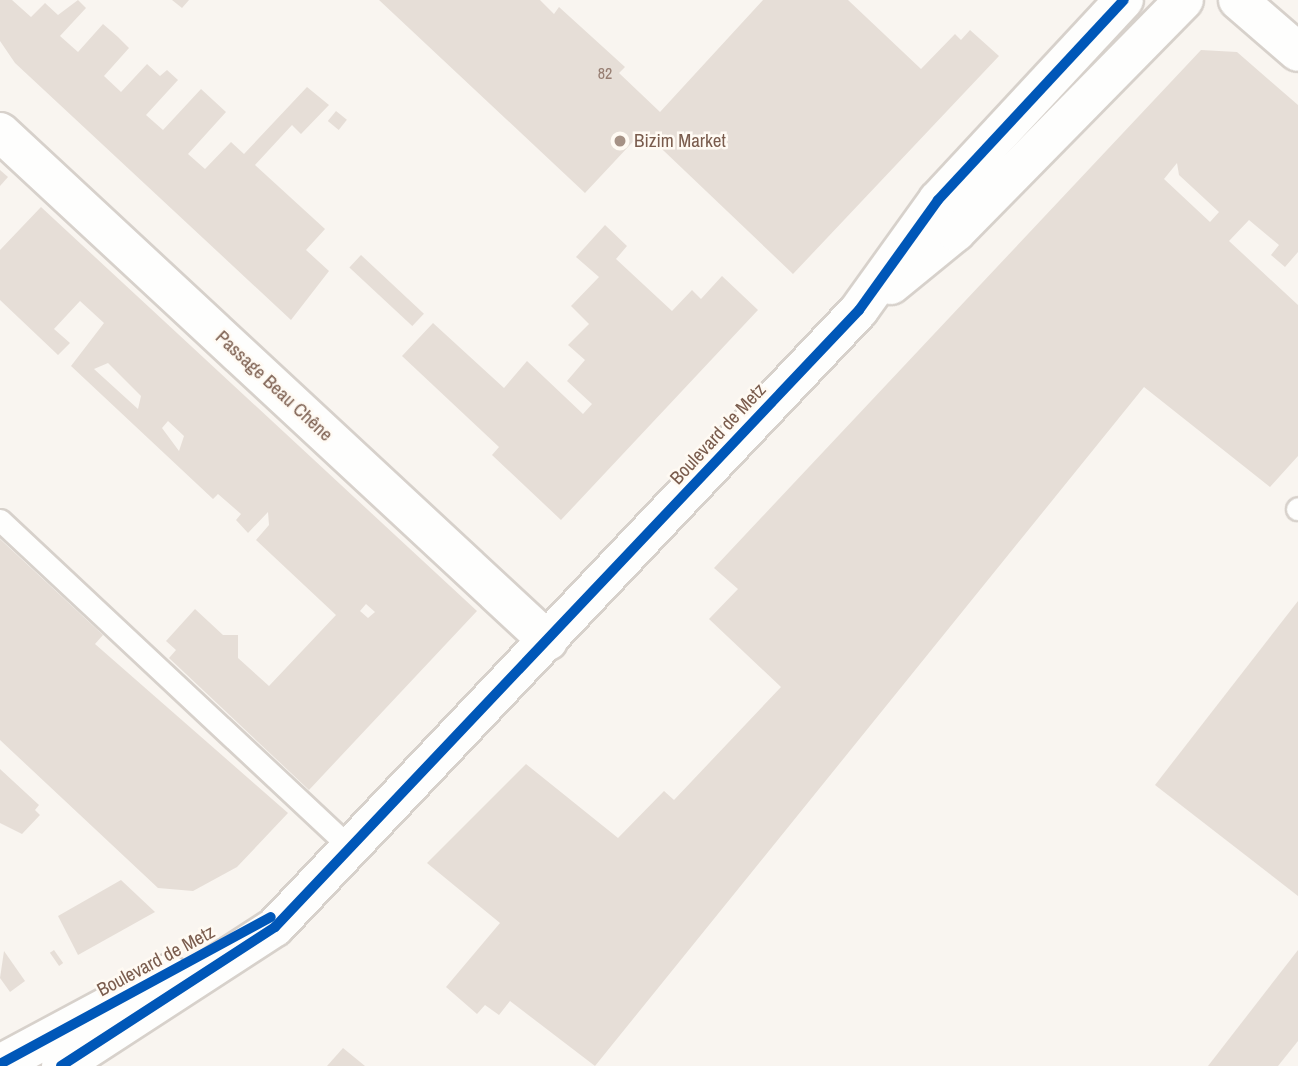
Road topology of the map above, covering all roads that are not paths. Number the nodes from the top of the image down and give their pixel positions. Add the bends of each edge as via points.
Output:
1 (1124, 0) edge
2 (1184, 0) edge
3 (1238, 0) edge
4 (1298, 52) edge
5 (0, 132) edge
6 (859, 310) junction
7 (0, 520) edge
8 (548, 641) junction
9 (351, 849) junction
10 (322, 879) junction
11 (0, 1064) edge
12 (61, 1066) edge

1 - 6 main road, Boulevard de Metz via 939,200
2 - 6 main road, Boulevard de Metz via 956,232
3 - 4 main road
5 - 8 main road, Passage Beau Chêne
6 - 8 main road, Boulevard de Metz
7 - 9 lane
8 - 9 main road, Boulevard de Metz
9 - 10 main road, Boulevard de Metz
10 - 11 main road, Boulevard de Metz via 225,945
10 - 12 main road, Boulevard de Metz via 239,954

